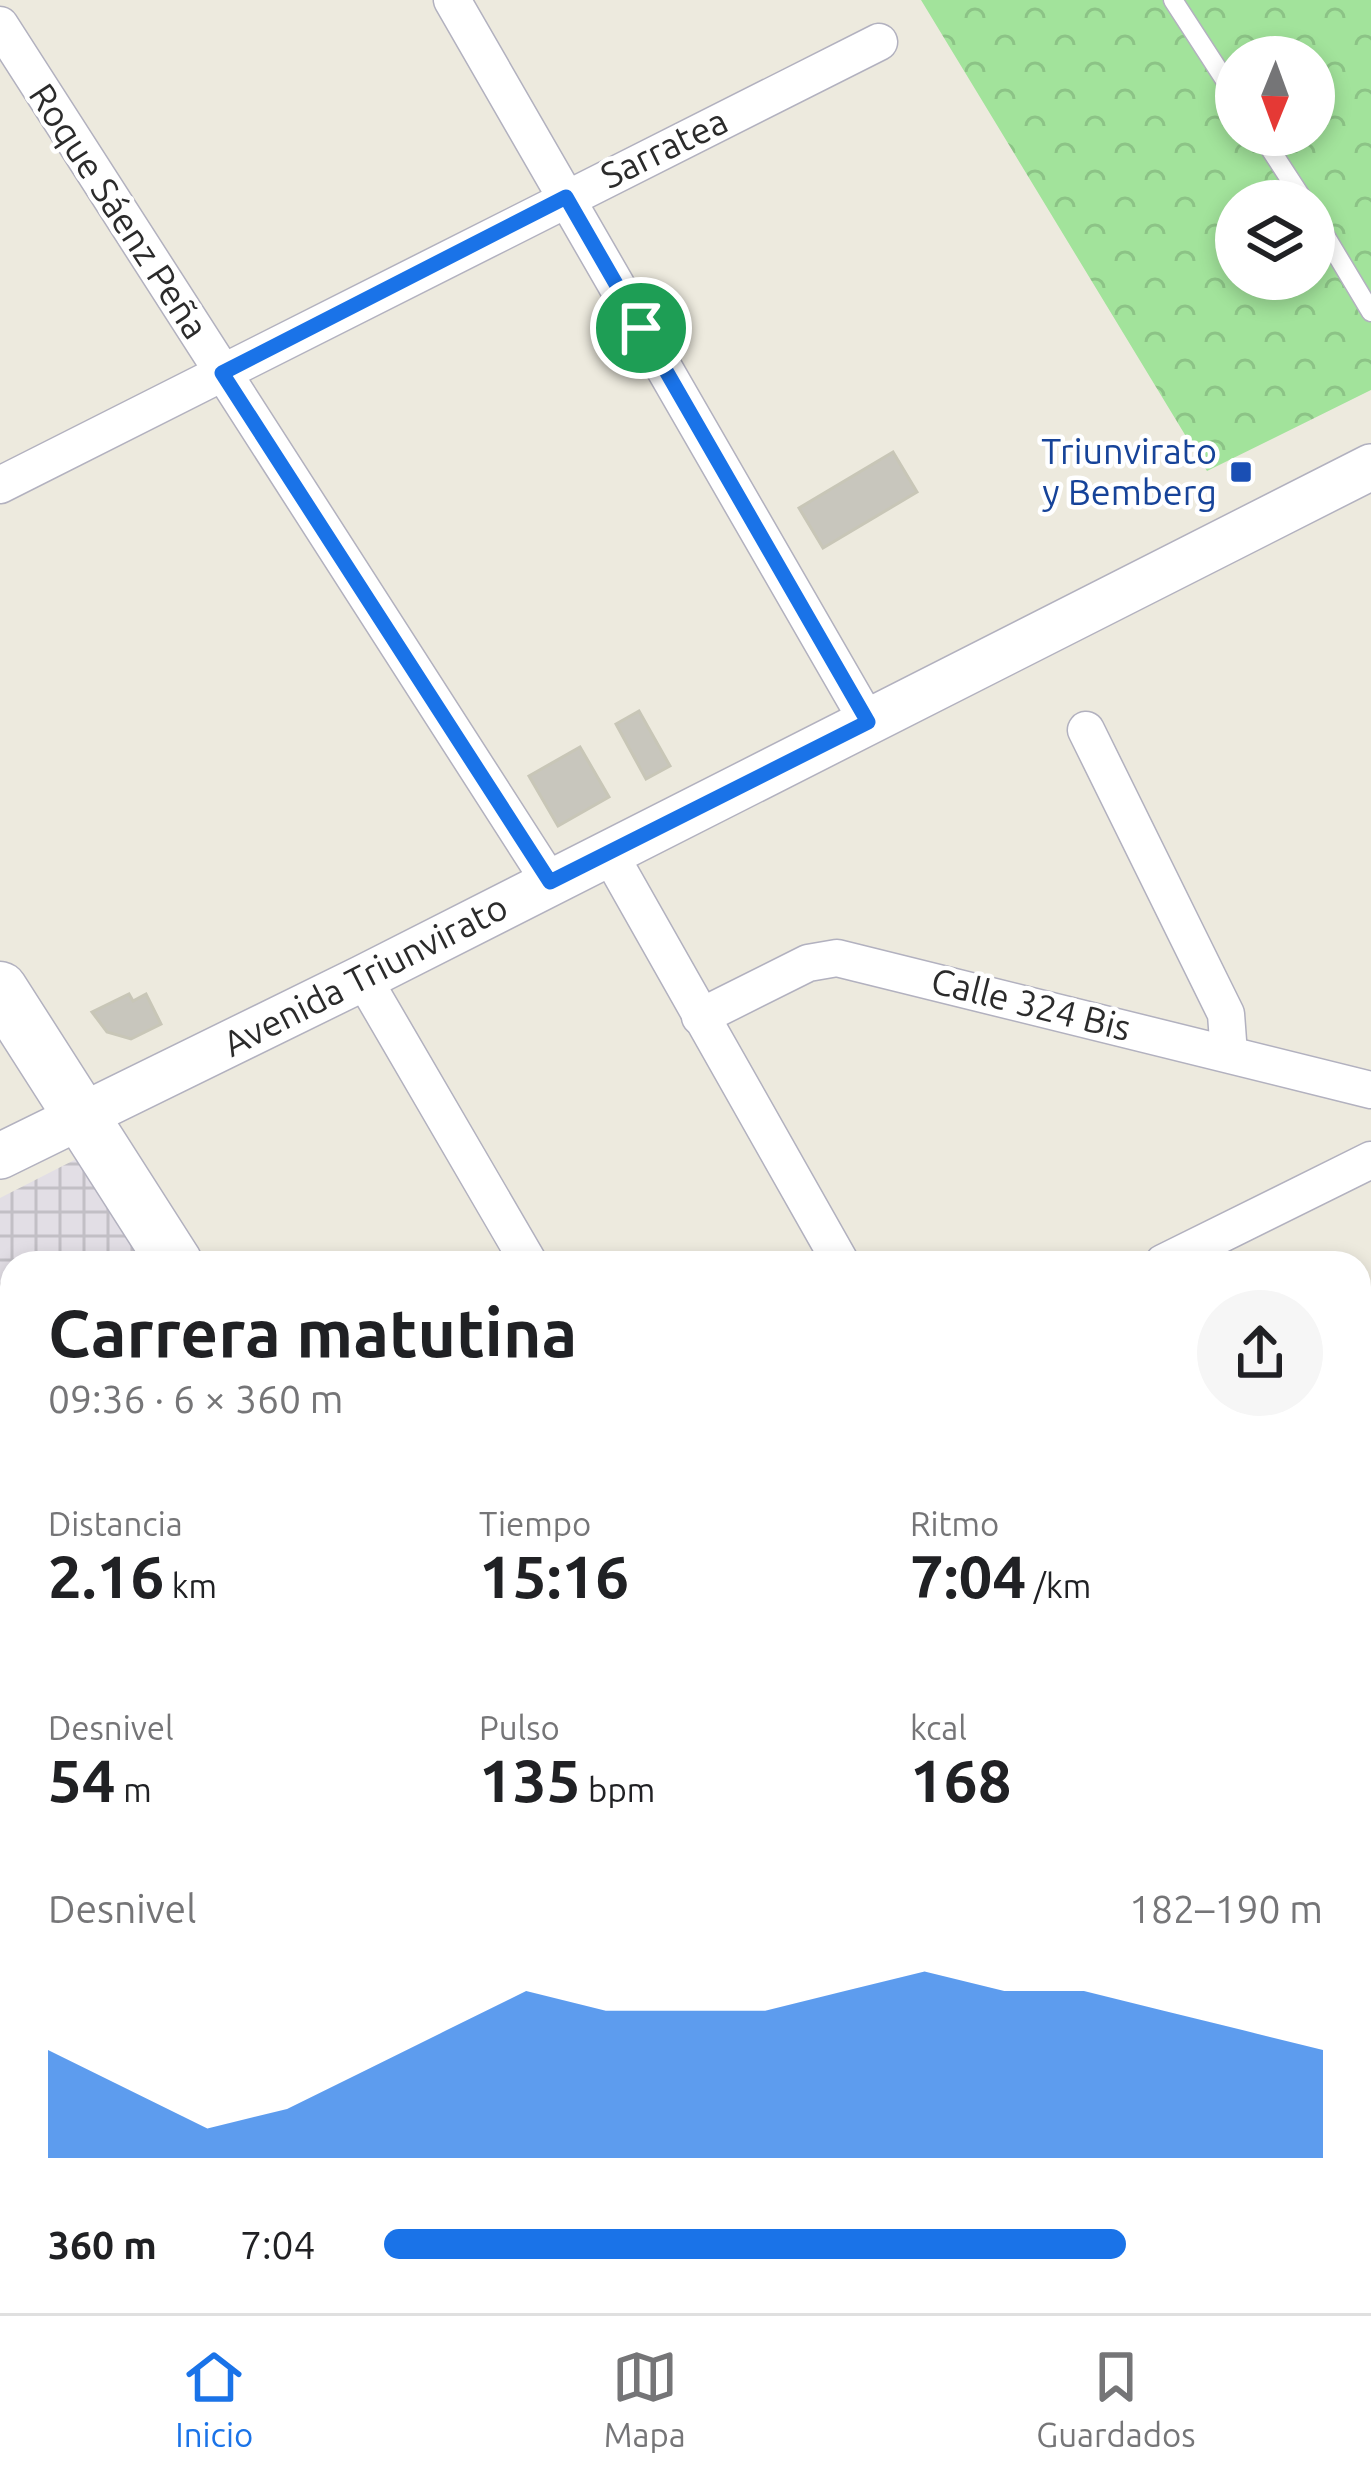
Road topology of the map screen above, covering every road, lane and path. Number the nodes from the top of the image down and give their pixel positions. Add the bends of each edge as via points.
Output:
1 (452, 0) edge
2 (1173, 0) edge
3 (0, 25) edge
4 (879, 42) dead end
5 (1215, 65) edge
6 (566, 197) junction
7 (1335, 252) edge
8 (1371, 312) edge
9 (222, 373) junction
10 (1371, 467) edge
11 (0, 485) edge
12 (868, 722) junction
13 (1086, 730) dead end
14 (609, 853) junction
15 (550, 882) junction
16 (363, 978) junction
17 (0, 989) edge
18 (700, 1017) junction
19 (1229, 1054) junction
20 (1371, 1090) edge
21 (81, 1116) junction
22 (0, 1156) edge
23 (1371, 1160) edge
24 (168, 1251) edge
25 (522, 1251) edge
26 (835, 1251) edge
27 (1187, 1251) edge

1 - 6 street
2 - 5 lane
3 - 9 street, Roque Sáenz Peña
4 - 6 street, Sarratea
6 - 9 street, Sarratea
6 - 12 street
7 - 8 lane
9 - 11 street, Sarratea
9 - 15 street, Roque Sáenz Peña
10 - 12 street, Avenida Triunvirato
12 - 14 street, Avenida Triunvirato
13 - 19 street via 1226,1014
14 - 15 street, Avenida Triunvirato
14 - 18 street
15 - 16 street, Avenida Triunvirato
16 - 21 street, Avenida Triunvirato
16 - 25 street
17 - 21 main road
18 - 19 street, Calle 324 Bis via 808,963 837,958
18 - 26 street
19 - 20 street, Calle 324 Bis
21 - 22 street, Avenida Triunvirato
21 - 24 main road
23 - 27 street

